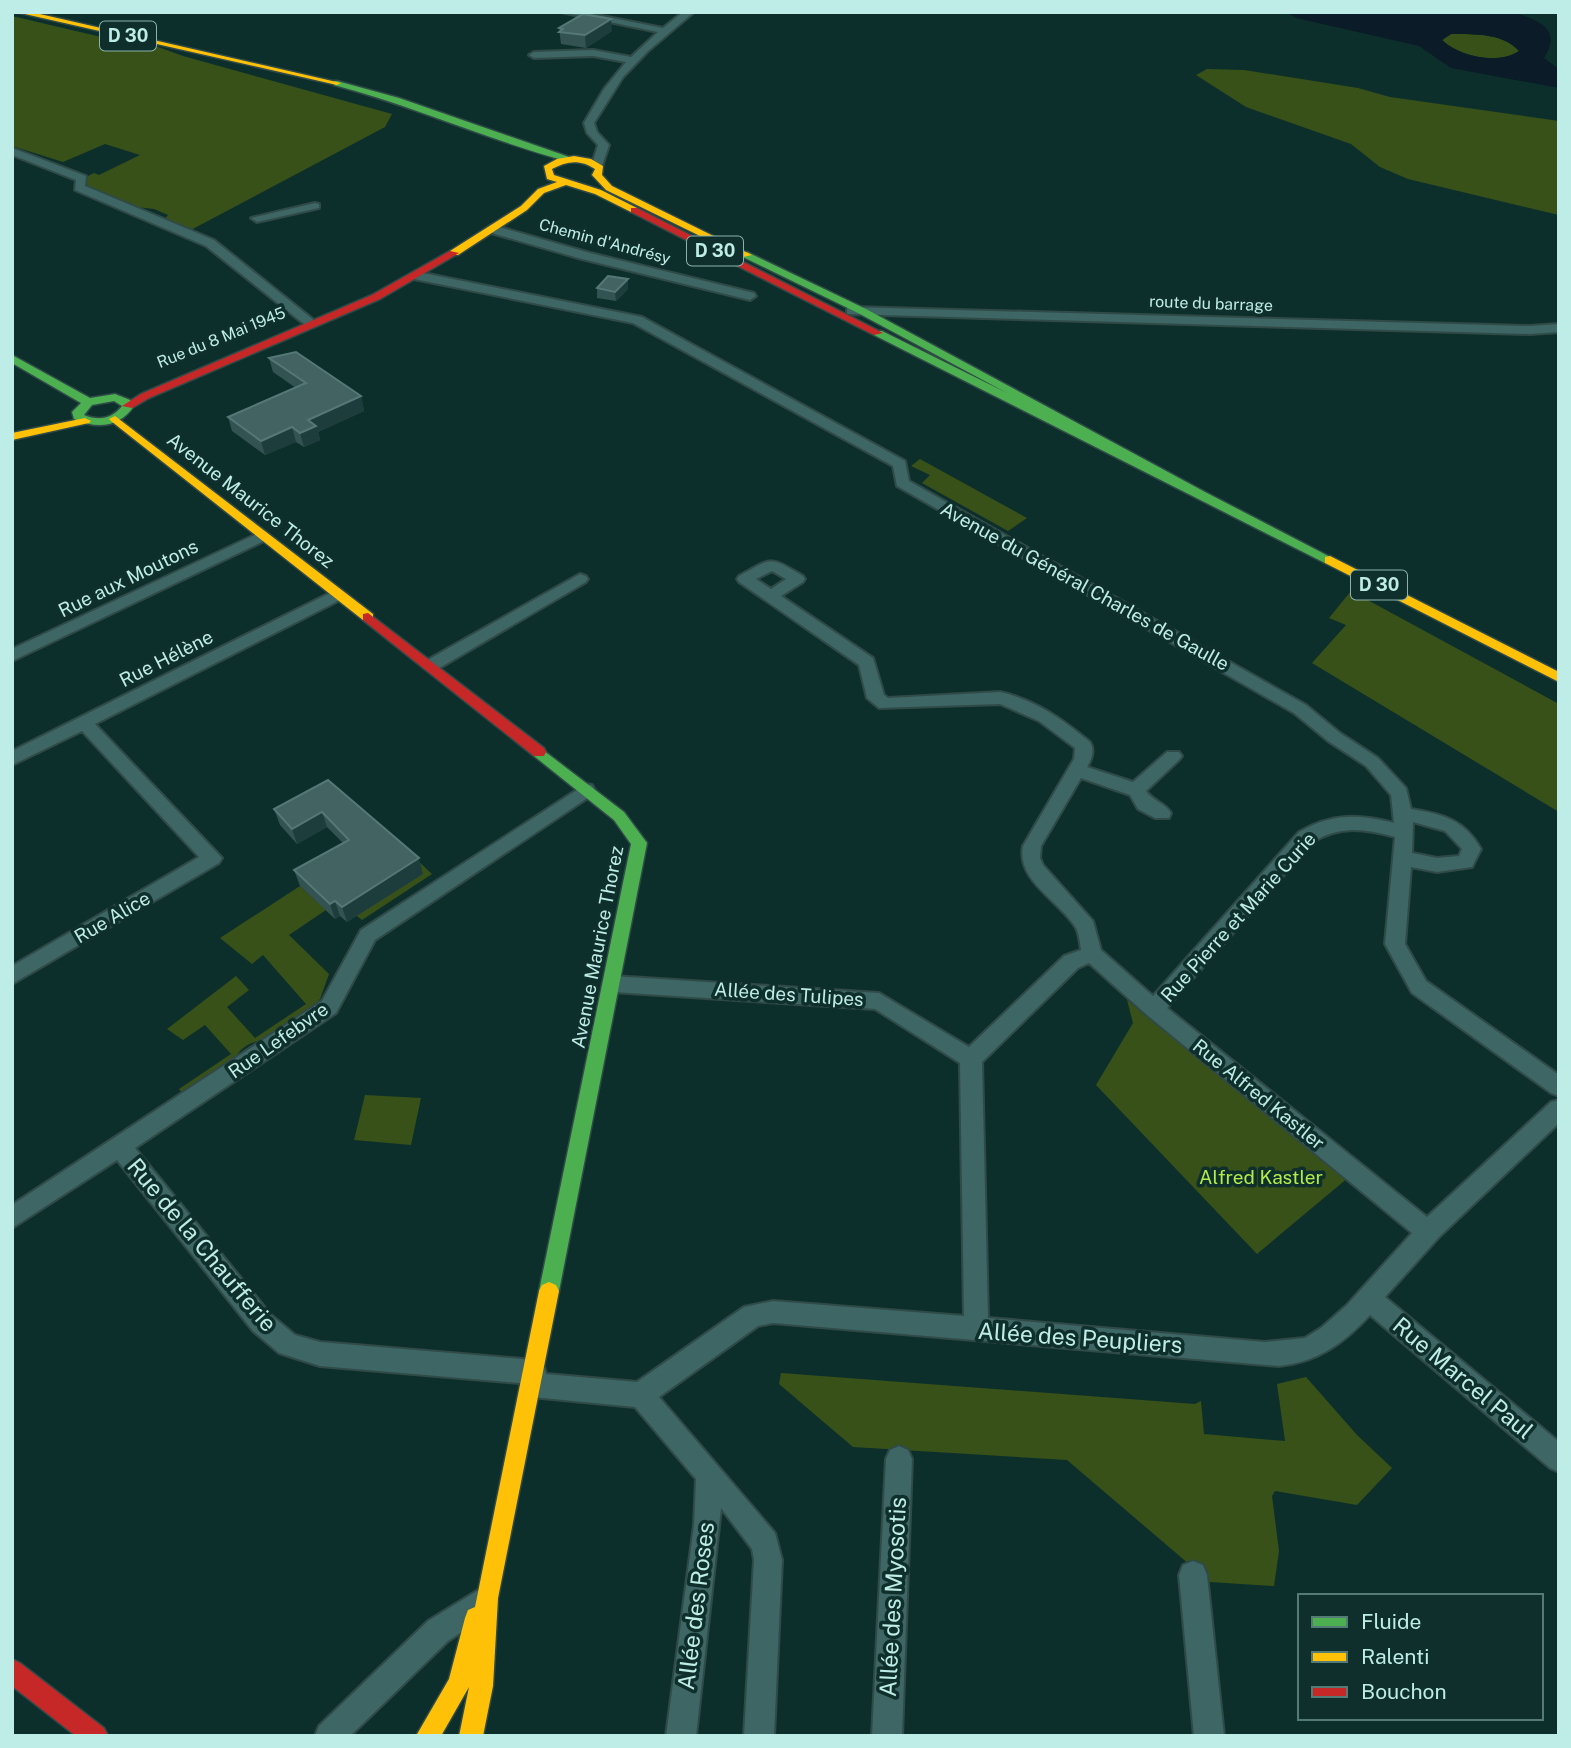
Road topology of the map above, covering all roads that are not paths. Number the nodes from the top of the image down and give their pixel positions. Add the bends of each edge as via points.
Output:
1 (20, 12) edge
2 (566, 12) edge
3 (689, 12) edge
4 (665, 31) junction
5 (534, 55) dead end
6 (236, 60) junction
7 (631, 60) junction
8 (598, 139) junction
9 (12, 151) edge
10 (574, 159) junction
11 (546, 169) junction
12 (598, 170) junction
13 (568, 182) junction
14 (315, 206) dead end
15 (257, 218) dead end
16 (497, 225) junction
17 (418, 276) junction
18 (750, 296) dead end
19 (826, 307) junction
20 (862, 311) junction
21 (339, 313) junction
22 (309, 321) junction
23 (1559, 328) edge
24 (1530, 330) junction
25 (1559, 342) edge
26 (12, 358) edge
27 (122, 402) junction
28 (83, 412) junction
29 (115, 419) junction
30 (12, 435) edge
31 (1199, 492) junction
32 (261, 537) junction
33 (580, 579) dead end
34 (338, 594) junction
35 (771, 596) dead end
36 (12, 656) edge
37 (430, 666) junction
38 (1559, 678) edge
39 (83, 722) junction
40 (1173, 756) dead end
41 (12, 759) edge
42 (1076, 770) junction
43 (586, 790) junction
44 (1136, 790) junction
45 (1162, 813) dead end
46 (1405, 823) junction
47 (1403, 858) junction
48 (1092, 954) junction
49 (12, 975) edge
50 (613, 984) junction
51 (1154, 1009) junction
52 (971, 1059) junction
53 (1559, 1087) edge
54 (1559, 1109) edge
55 (120, 1147) junction
56 (12, 1218) edge
57 (1429, 1232) junction
58 (1367, 1297) junction
59 (976, 1330) junction
60 (533, 1379) junction
61 (641, 1395) junction
62 (1559, 1458) edge
63 (899, 1459) dead end
64 (709, 1476) junction
65 (1193, 1576) dead end
66 (487, 1598) junction
67 (12, 1671) edge
68 (96, 1736) edge
69 (329, 1736) edge
70 (428, 1736) edge
71 (471, 1736) edge
72 (681, 1736) edge
73 (759, 1736) edge
74 (887, 1736) edge
75 (1209, 1736) edge

1 - 6 main road, D 30
2 - 4 street
3 - 4 street
4 - 7 street
5 - 7 street via 593,53
6 - 10 main road, D 30 via 356,87 543,153
6 - 11 main road, D 30 via 448,123 533,157
7 - 8 street via 600,99 589,122
8 - 10 street via 592,149
8 - 12 street via 604,145
9 - 22 street via 82,178 79,188 210,243
10 - 11 main road
10 - 12 main road
11 - 13 main road via 550,177
11 - 16 main road, Rue du 8 Mai 1945 via 539,183
12 - 13 main road, Rue du 8 Mai 1945 via 586,180
12 - 20 main road, D 30 via 602,184 609,188
13 - 16 main road, Rue du 8 Mai 1945 via 541,191
13 - 19 main road, D 30 via 598,192
14 - 15 street
16 - 17 main road, Rue du 8 Mai 1945
16 - 18 street, Chemin d'Andrésy via 586,256
17 - 21 main road, Rue du 8 Mai 1945
17 - 46 street, Avenue du Général Charles de Gaulle via 623,315 900,464 902,483 1300,709 1387,776 1400,793
19 - 20 street
19 - 31 main road, D 30
20 - 24 street, route du barrage
20 - 31 main road, D 30
21 - 22 main road, Rue du 8 Mai 1945
21 - 27 main road, Rue du 8 Mai 1945
22 - 27 main road, Rue du 8 Mai 1945 via 232,349
23 - 24 street, route du barrage
24 - 25 street
26 - 28 main road
27 - 28 main road via 99,398
27 - 29 main road via 125,413
28 - 29 main road via 100,423
28 - 30 main road
29 - 32 main road, Avenue Maurice Thorez
31 - 38 main road, D 30
32 - 34 main road, Avenue Maurice Thorez
32 - 36 street, Rue aux Moutons
33 - 37 street
34 - 37 main road, Avenue Maurice Thorez
34 - 39 street, Rue Hélène
35 - 42 street via 867,662 876,698 885,704 1017,701 1084,746
37 - 43 main road, Avenue Maurice Thorez
39 - 41 street, Rue Hélène
39 - 49 street, Rue Alice via 212,858
40 - 44 street
42 - 44 street
42 - 48 street via 1032,846 1030,858 1086,926
43 - 50 main road, Avenue Maurice Thorez via 625,822 639,843
43 - 55 street, Rue Lefebvre via 376,928 329,1007
44 - 45 street via 1145,804
46 - 47 street, Avenue du Général Charles de Gaulle
46 - 47 street, Rue Pierre et Marie Curie via 1444,820 1462,832 1472,849 1465,862 1437,865
46 - 51 street, Rue Pierre et Marie Curie via 1342,822 1323,825 1306,837
47 - 53 street, Avenue du Général Charles de Gaulle via 1395,944 1419,987
48 - 51 street, Rue Alfred Kastler
48 - 52 street via 1071,962
50 - 52 street, Allée des Tulipes via 879,1001
50 - 60 main road, Avenue Maurice Thorez
51 - 57 street, Rue Alfred Kastler
52 - 59 street
54 - 57 street, Allée des Peupliers
55 - 56 street, Rue Lefebvre
55 - 60 street, Rue de la Chaufferie via 261,1323 288,1345 320,1354
57 - 58 street, Allée des Peupliers
58 - 59 street, Allée des Peupliers via 1317,1345 1292,1351
58 - 62 street, Rue Marcel Paul
59 - 61 street, Allée des Peupliers via 773,1312 753,1315
60 - 61 street
60 - 66 main road, Avenue Maurice Thorez
61 - 64 street, Allée des Roses
63 - 74 street, Allée des Myosotis
64 - 72 street, Allée des Roses
64 - 73 street, Allée des Roses via 765,1543 768,1560
65 - 75 street
66 - 69 street via 438,1631
66 - 70 main road, Avenue Maurice Thorez via 473,1625 459,1683
66 - 71 main road, Avenue Maurice Thorez via 481,1686
67 - 68 main road

